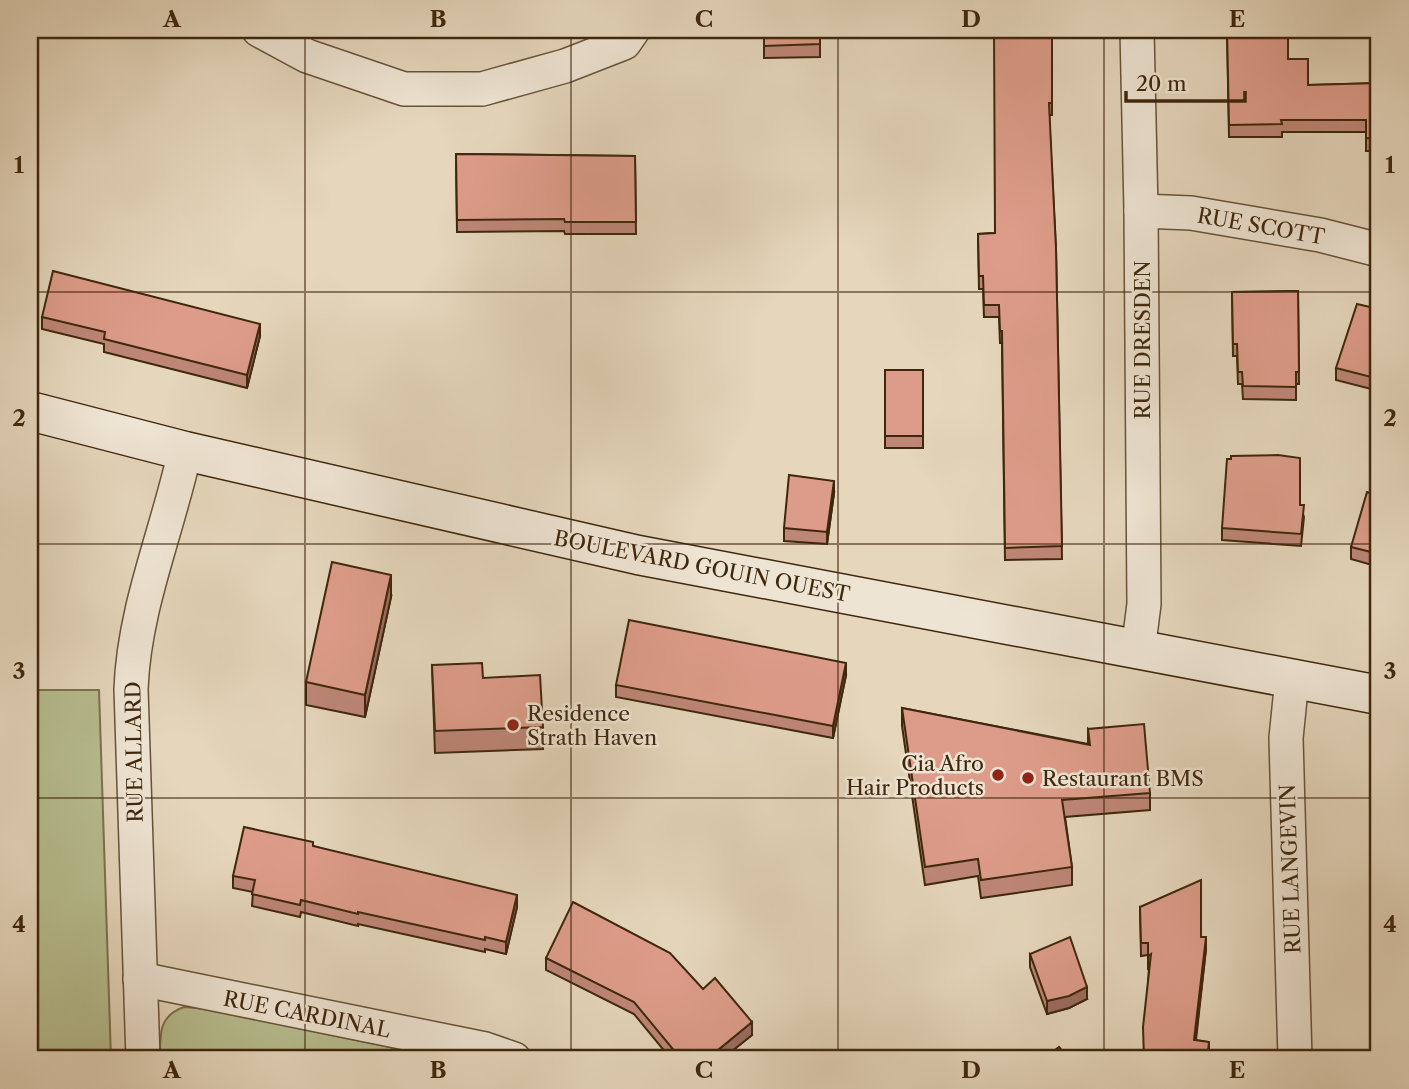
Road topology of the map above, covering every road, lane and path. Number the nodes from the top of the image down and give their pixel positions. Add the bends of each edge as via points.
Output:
1 (259, 30) edge
2 (633, 30) edge
3 (1137, 30) edge
4 (1141, 211) junction
5 (1379, 250) edge
6 (30, 411) edge
7 (185, 451) junction
8 (1138, 651) junction
9 (1292, 680) junction
10 (1379, 695) edge
11 (140, 979) junction
12 (142, 1059) edge
13 (514, 1059) edge
14 (1295, 1059) edge

1 - 2 street via 307,56 404,89 482,89 565,66 624,43
3 - 4 street, RUE DRESDEN
4 - 5 street, RUE SCOTT via 1191,213
4 - 8 street, RUE DRESDEN via 1144,604
6 - 7 street, BOULEVARD GOUIN OUEST
7 - 8 street, BOULEVARD GOUIN OUEST via 638,555
7 - 11 street, RUE ALLARD via 140,616 132,664
8 - 9 street, BOULEVARD GOUIN OUEST
9 - 10 street, BOULEVARD GOUIN OUEST
9 - 14 street, RUE LANGEVIN via 1286,738
11 - 12 street, RUE ALLARD
11 - 13 street, RUE CARDINAL via 485,1049

